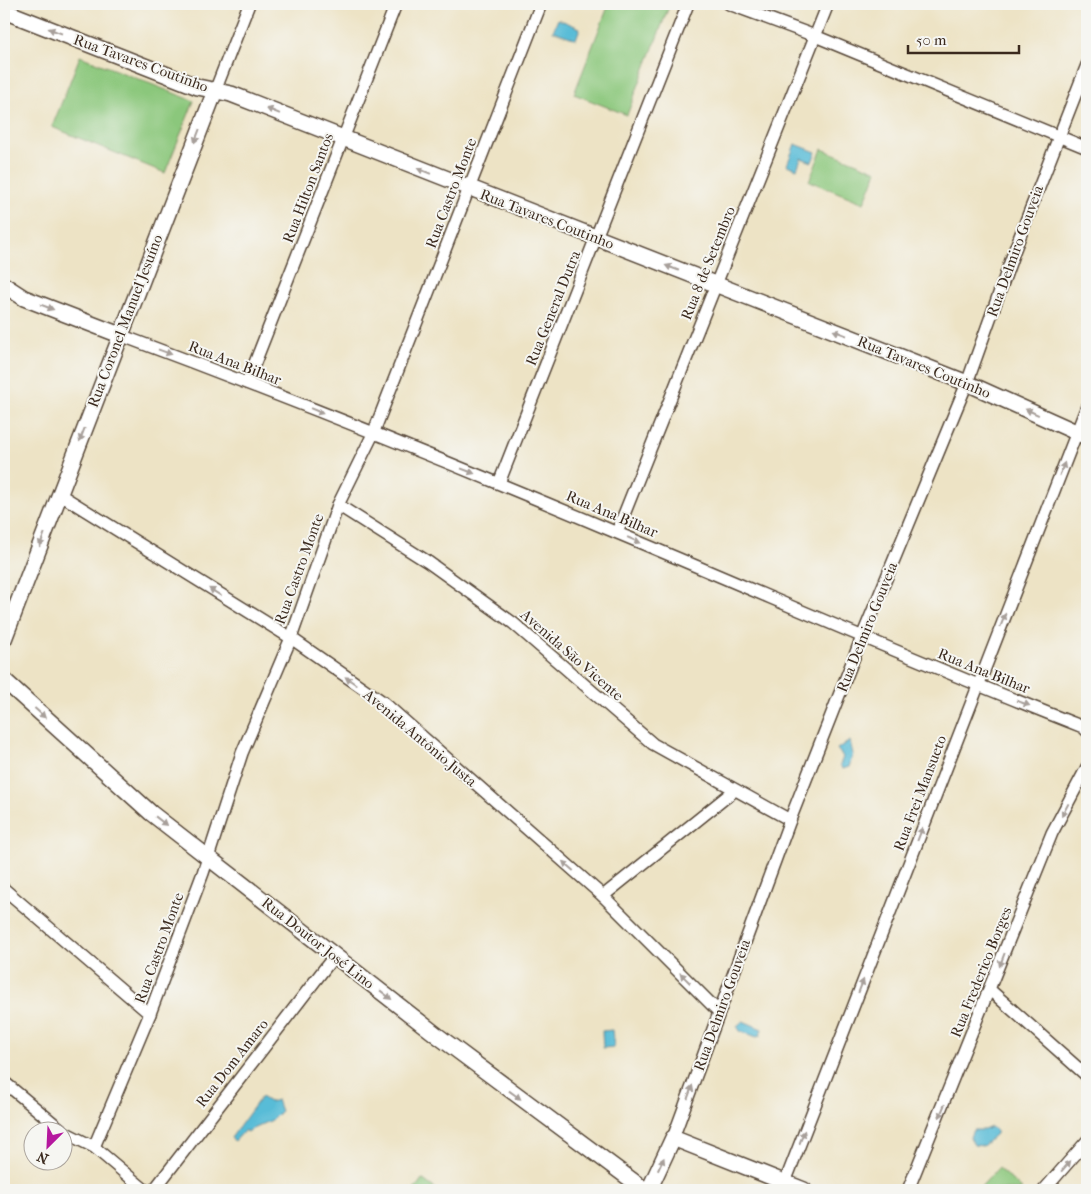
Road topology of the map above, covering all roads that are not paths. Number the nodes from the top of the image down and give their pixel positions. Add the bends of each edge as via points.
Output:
1 (248, 4) edge
2 (396, 4) edge
3 (541, 4) edge
4 (688, 4) edge
5 (729, 4) edge
6 (828, 4) edge
7 (4, 11) edge
8 (815, 36) junction
9 (1087, 65) edge
10 (215, 91) junction
11 (1059, 136) junction
12 (343, 139) junction
13 (1087, 148) edge
14 (469, 189) junction
15 (597, 239) junction
16 (715, 284) junction
17 (4, 285) edge
18 (120, 335) junction
19 (247, 382) junction
20 (967, 383) junction
21 (1087, 406) edge
22 (372, 434) junction
23 (1082, 434) edge
24 (499, 483) junction
25 (59, 494) junction
26 (338, 505) junction
27 (617, 532) junction
28 (862, 637) junction
29 (290, 638) junction
30 (4, 639) edge
31 (4, 680) edge
32 (978, 686) junction
33 (1087, 731) edge
34 (1087, 766) edge
35 (735, 790) junction
36 (790, 820) junction
37 (208, 858) junction
38 (4, 889) edge
39 (603, 896) junction
40 (335, 955) junction
41 (990, 990) junction
42 (720, 1012) junction
43 (150, 1014) junction
44 (1087, 1076) edge
45 (4, 1082) edge
46 (673, 1138) junction
47 (1087, 1141) edge
48 (94, 1147) junction
49 (783, 1186) edge
50 (145, 1190) edge
51 (154, 1190) edge
52 (645, 1190) edge
53 (649, 1190) edge
54 (804, 1190) edge
55 (908, 1190) edge
56 (1044, 1190) edge

1 - 10 street, Rua Coronel Manuel Jesuíno
2 - 12 street, Rua Hilton Santos
3 - 14 street, Rua Castro Monte
4 - 15 street, Rua General Dutra
5 - 8 street
6 - 8 street, Rua 8 de Setembro
10 -> 7 street, Rua Tavares Coutinho
8 - 11 street
8 - 16 street, Rua 8 de Setembro
9 - 11 street, Rua Delmiro Gouveia
12 -> 10 street, Rua Tavares Coutinho via 231,94
10 -> 18 street, Rua Coronel Manuel Jesuíno
11 - 13 street
11 - 20 street, Rua Delmiro Gouveia
14 -> 12 street, Rua Tavares Coutinho
12 - 19 street, Rua Hilton Santos
14 - 15 street, Rua Tavares Coutinho
14 - 22 street, Rua Castro Monte
16 -> 15 street, Rua Tavares Coutinho
15 - 24 street, Rua General Dutra
20 -> 16 street, Rua Tavares Coutinho
16 - 27 street, Rua 8 de Setembro
17 -> 18 street via 24,298
18 -> 19 street, Rua Ana Bilhar
18 -> 25 street, Rua Coronel Manuel Jesuíno
19 -> 22 street, Rua Ana Bilhar
23 -> 20 street, Rua Tavares Coutinho
20 - 28 street, Rua Delmiro Gouveia
21 - 23 street, Rua Frei Mansueto
22 -> 24 street, Rua Ana Bilhar
22 - 26 street, Rua Castro Monte
32 -> 23 street, Rua Frei Mansueto
24 - 27 street, Rua Ana Bilhar
29 -> 25 street, Avenida Antônio Justa
25 -> 30 street, Rua Coronel Manuel Jesuíno
26 - 29 street, Rua Castro Monte
26 - 35 street, Avenida São Vicente via 428,562 512,623 653,744
27 -> 28 street, Rua Ana Bilhar
28 - 32 street, Rua Ana Bilhar
28 - 36 street, Rua Delmiro Gouveia
29 - 37 street, Rua Castro Monte via 242,753
39 -> 29 street, Avenida Antônio Justa via 383,702
31 -> 37 street, Rua Doutor José Lino via 151,813
32 -> 33 street, Rua Ana Bilhar
49 -> 32 street, Rua Frei Mansueto
34 -> 41 street, Rua Frederico Borges via 1052,833
35 - 36 street, Avenida São Vicente
35 - 39 street
36 - 42 street, Rua Delmiro Gouveia
37 - 40 street, Rua Doutor José Lino
37 - 43 street, Rua Castro Monte
38 - 43 street
42 -> 39 street, Avenida Antônio Justa
40 - 51 street, Rua Dom Amaro
40 -> 52 street, Rua Doutor José Lino via 453,1048
41 - 44 street
41 -> 55 street, Rua Frederico Borges
46 -> 42 street, Rua Delmiro Gouveia
43 - 48 street, Rua Castro Monte
45 - 48 street via 64,1132
46 - 49 street
53 -> 46 street, Rua Delmiro Gouveia
56 -> 47 street
48 - 50 street
49 - 54 street

